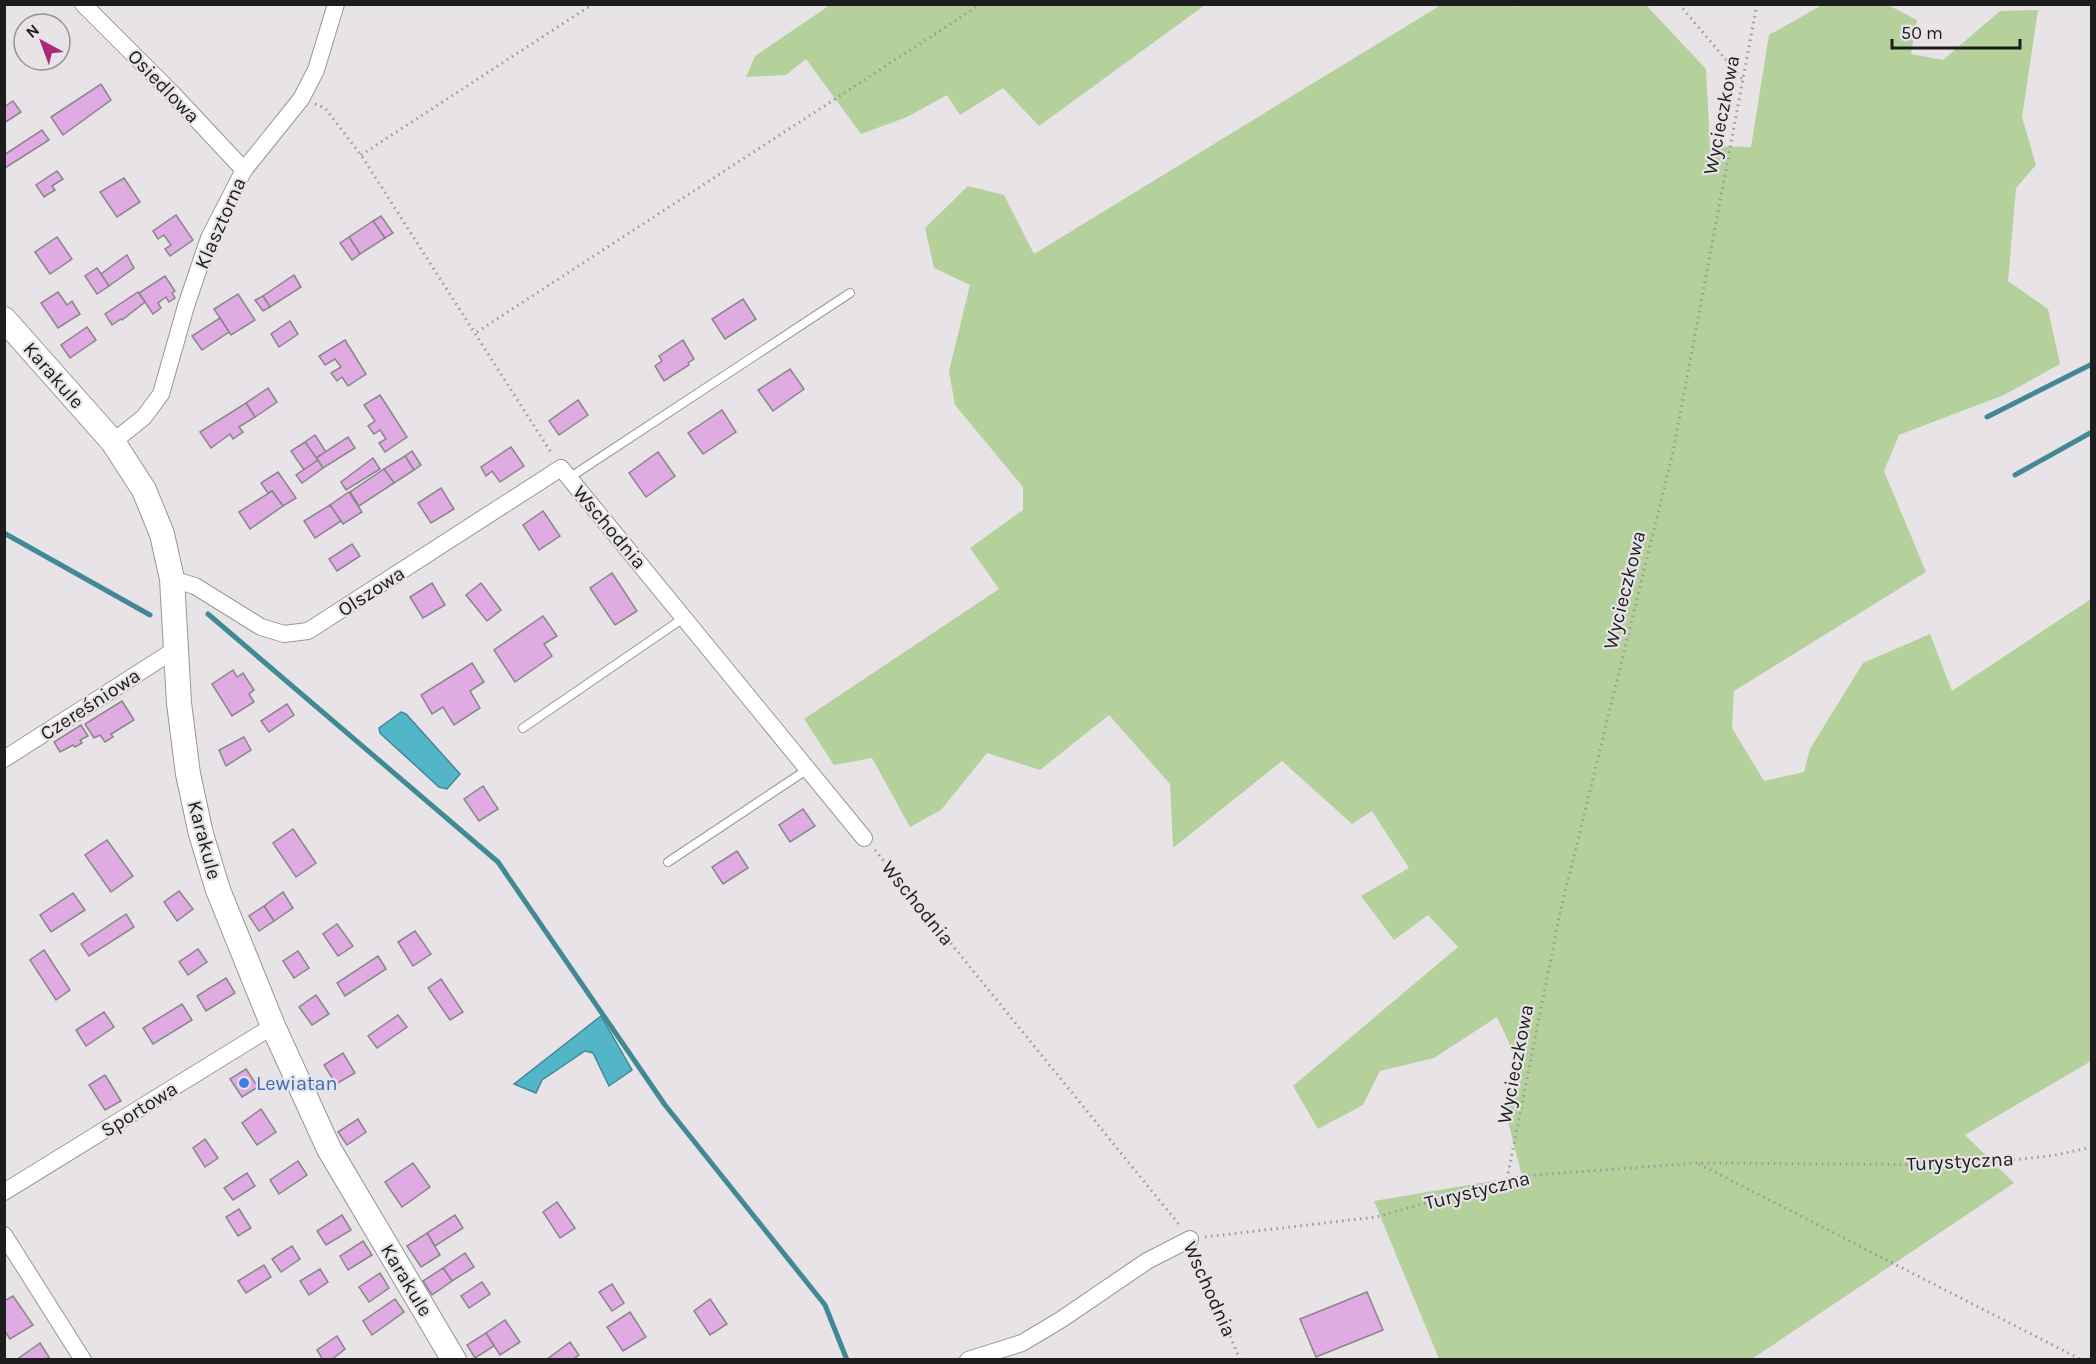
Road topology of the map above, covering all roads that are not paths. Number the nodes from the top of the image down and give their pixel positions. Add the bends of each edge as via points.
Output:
1 (83, 4) edge
2 (336, 4) edge
3 (244, 170) junction
4 (849, 294) dead end
5 (4, 319) edge
6 (113, 442) junction
7 (565, 473) junction
8 (172, 579) junction
9 (685, 617) junction
10 (176, 650) junction
11 (523, 728) dead end
12 (4, 759) edge
13 (808, 769) junction
14 (864, 838) road end
15 (668, 862) dead end
16 (273, 1026) junction
17 (4, 1192) edge
18 (4, 1235) edge
19 (1190, 1239) road end
20 (83, 1359) edge
21 (454, 1359) edge
22 (968, 1359) edge

1 - 3 street, Osiedlowa
2 - 3 street, Klasztorna via 316,70 301,99
3 - 6 street, Klasztorna via 209,238 161,394 144,417
4 - 7 lane
5 - 6 street, Karakule
6 - 8 street, Karakule via 144,490 162,534
7 - 8 street, Olszowa via 308,632 284,634 261,627 195,586
7 - 9 street, Wschodnia
8 - 10 street, Karakule
9 - 11 lane
9 - 13 street, Wschodnia
10 - 12 street, Czereśniowa
10 - 16 street, Karakule via 178,703 201,834 218,890
13 - 14 street, Wschodnia
13 - 15 lane
16 - 17 street, Sportowa
16 - 21 street, Karakule via 329,1149
18 - 20 street
19 - 22 street via 1147,1261 1022,1343

